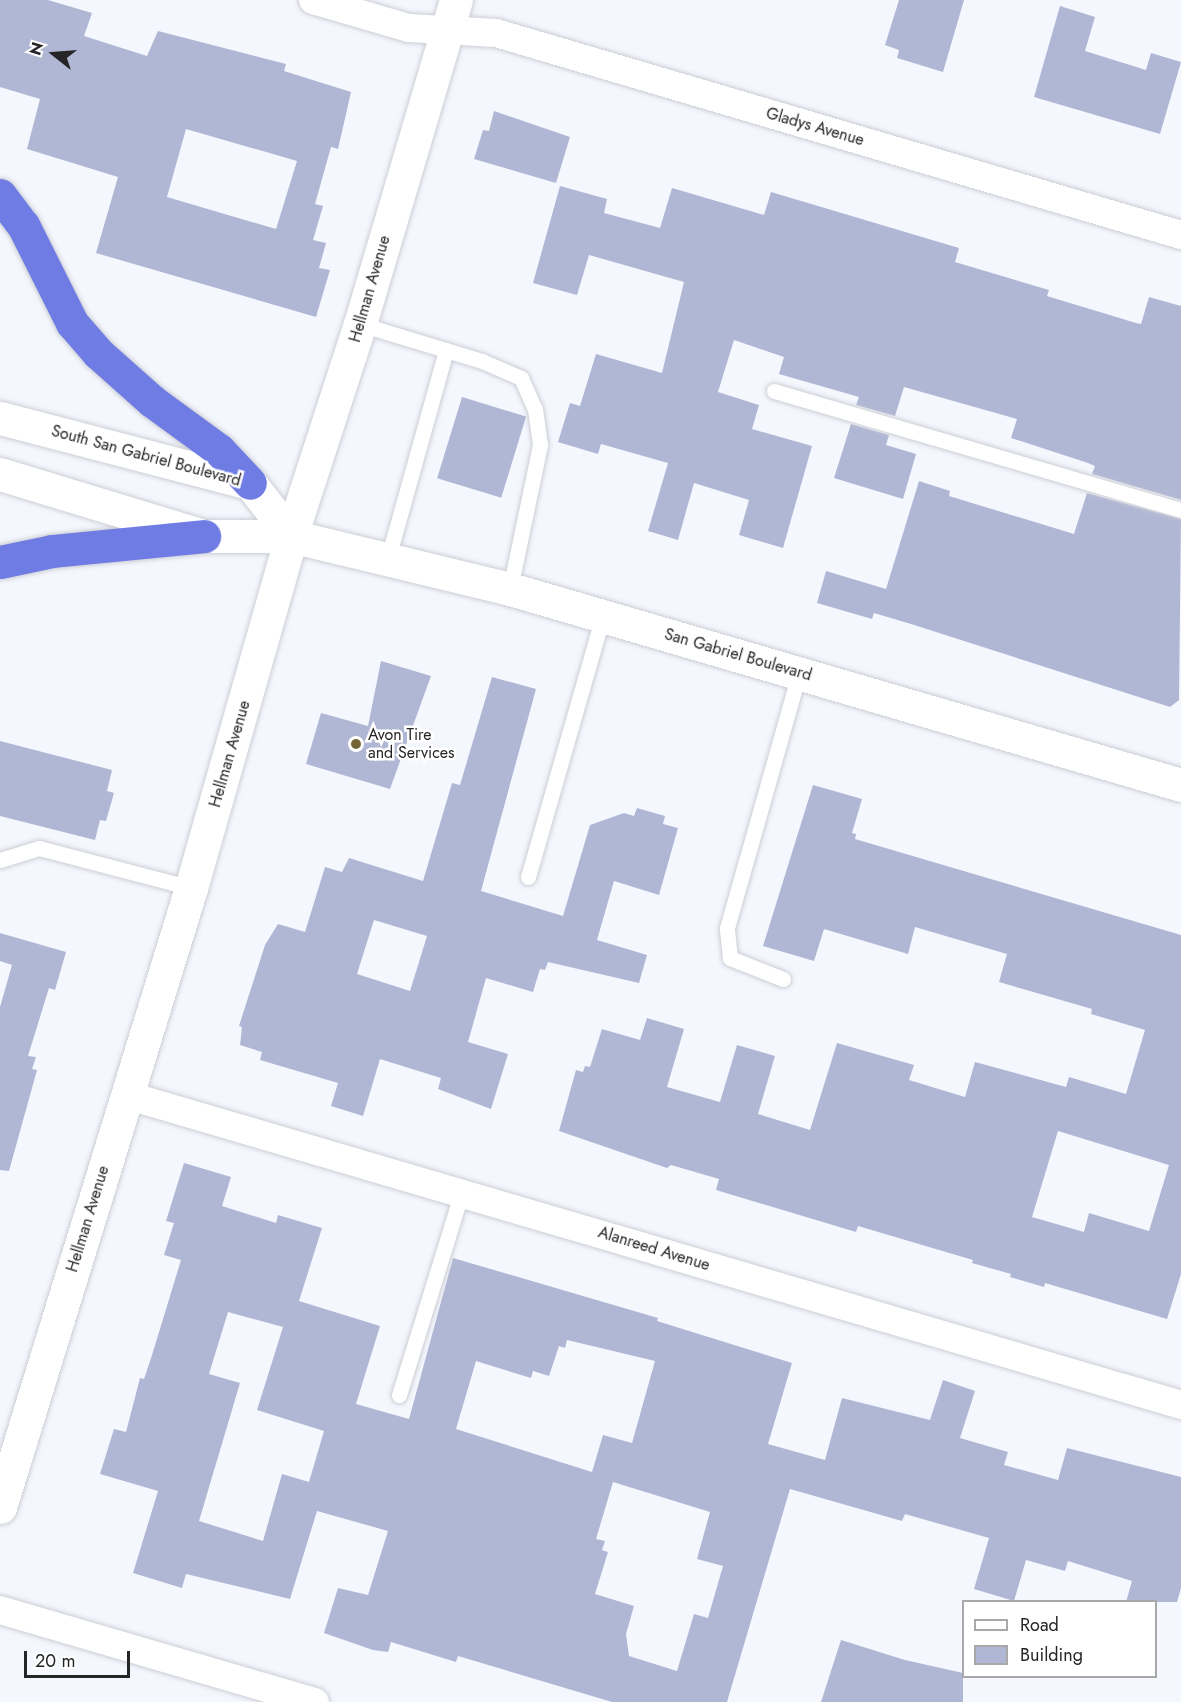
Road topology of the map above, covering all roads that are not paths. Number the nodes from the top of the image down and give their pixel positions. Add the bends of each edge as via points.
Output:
1 (313, 0) edge
2 (451, 14) edge
3 (0, 195) edge
4 (1181, 235) edge
5 (360, 324) junction
6 (446, 350) junction
7 (774, 391) dead end
8 (0, 418) edge
9 (0, 474) edge
10 (250, 483) junction
11 (1181, 510) edge
12 (204, 536) junction
13 (291, 536) junction
14 (388, 558) junction
15 (0, 562) edge
16 (510, 589) junction
17 (603, 616) junction
18 (799, 673) junction
19 (1181, 785) edge
20 (0, 860) edge
21 (528, 877) dead end
22 (190, 888) junction
23 (783, 979) dead end
24 (126, 1095) junction
25 (462, 1192) junction
26 (399, 1395) dead end
27 (1181, 1405) edge
28 (0, 1507) edge
29 (0, 1610) edge
30 (315, 1702) edge

1 - 2 street, Gladys Avenue via 409,28
2 - 4 street, Gladys Avenue via 496,33
2 - 5 main road, Hellman Avenue
3 - 10 highway via 23,225 72,323 91,345 152,401 219,450
5 - 6 lane
5 - 13 main road, Hellman Avenue
6 - 14 lane
6 - 16 lane via 521,378 535,409 540,445
7 - 11 lane
8 - 10 main road, South San Gabriel Boulevard
9 - 12 main road
10 - 13 main road, South San Gabriel Boulevard
12 - 13 main road
12 - 15 highway via 52,551
13 - 14 main road, San Gabriel Boulevard
13 - 22 main road, Hellman Avenue
14 - 16 main road, San Gabriel Boulevard
16 - 17 main road, San Gabriel Boulevard
17 - 18 main road, San Gabriel Boulevard
17 - 21 lane
18 - 19 main road, San Gabriel Boulevard
18 - 23 lane via 727,928 730,958
20 - 22 lane via 39,848
22 - 24 main road, Hellman Avenue
24 - 25 street, Alanreed Avenue
24 - 28 main road, Hellman Avenue
25 - 26 lane
25 - 27 street, Alanreed Avenue
29 - 30 street

